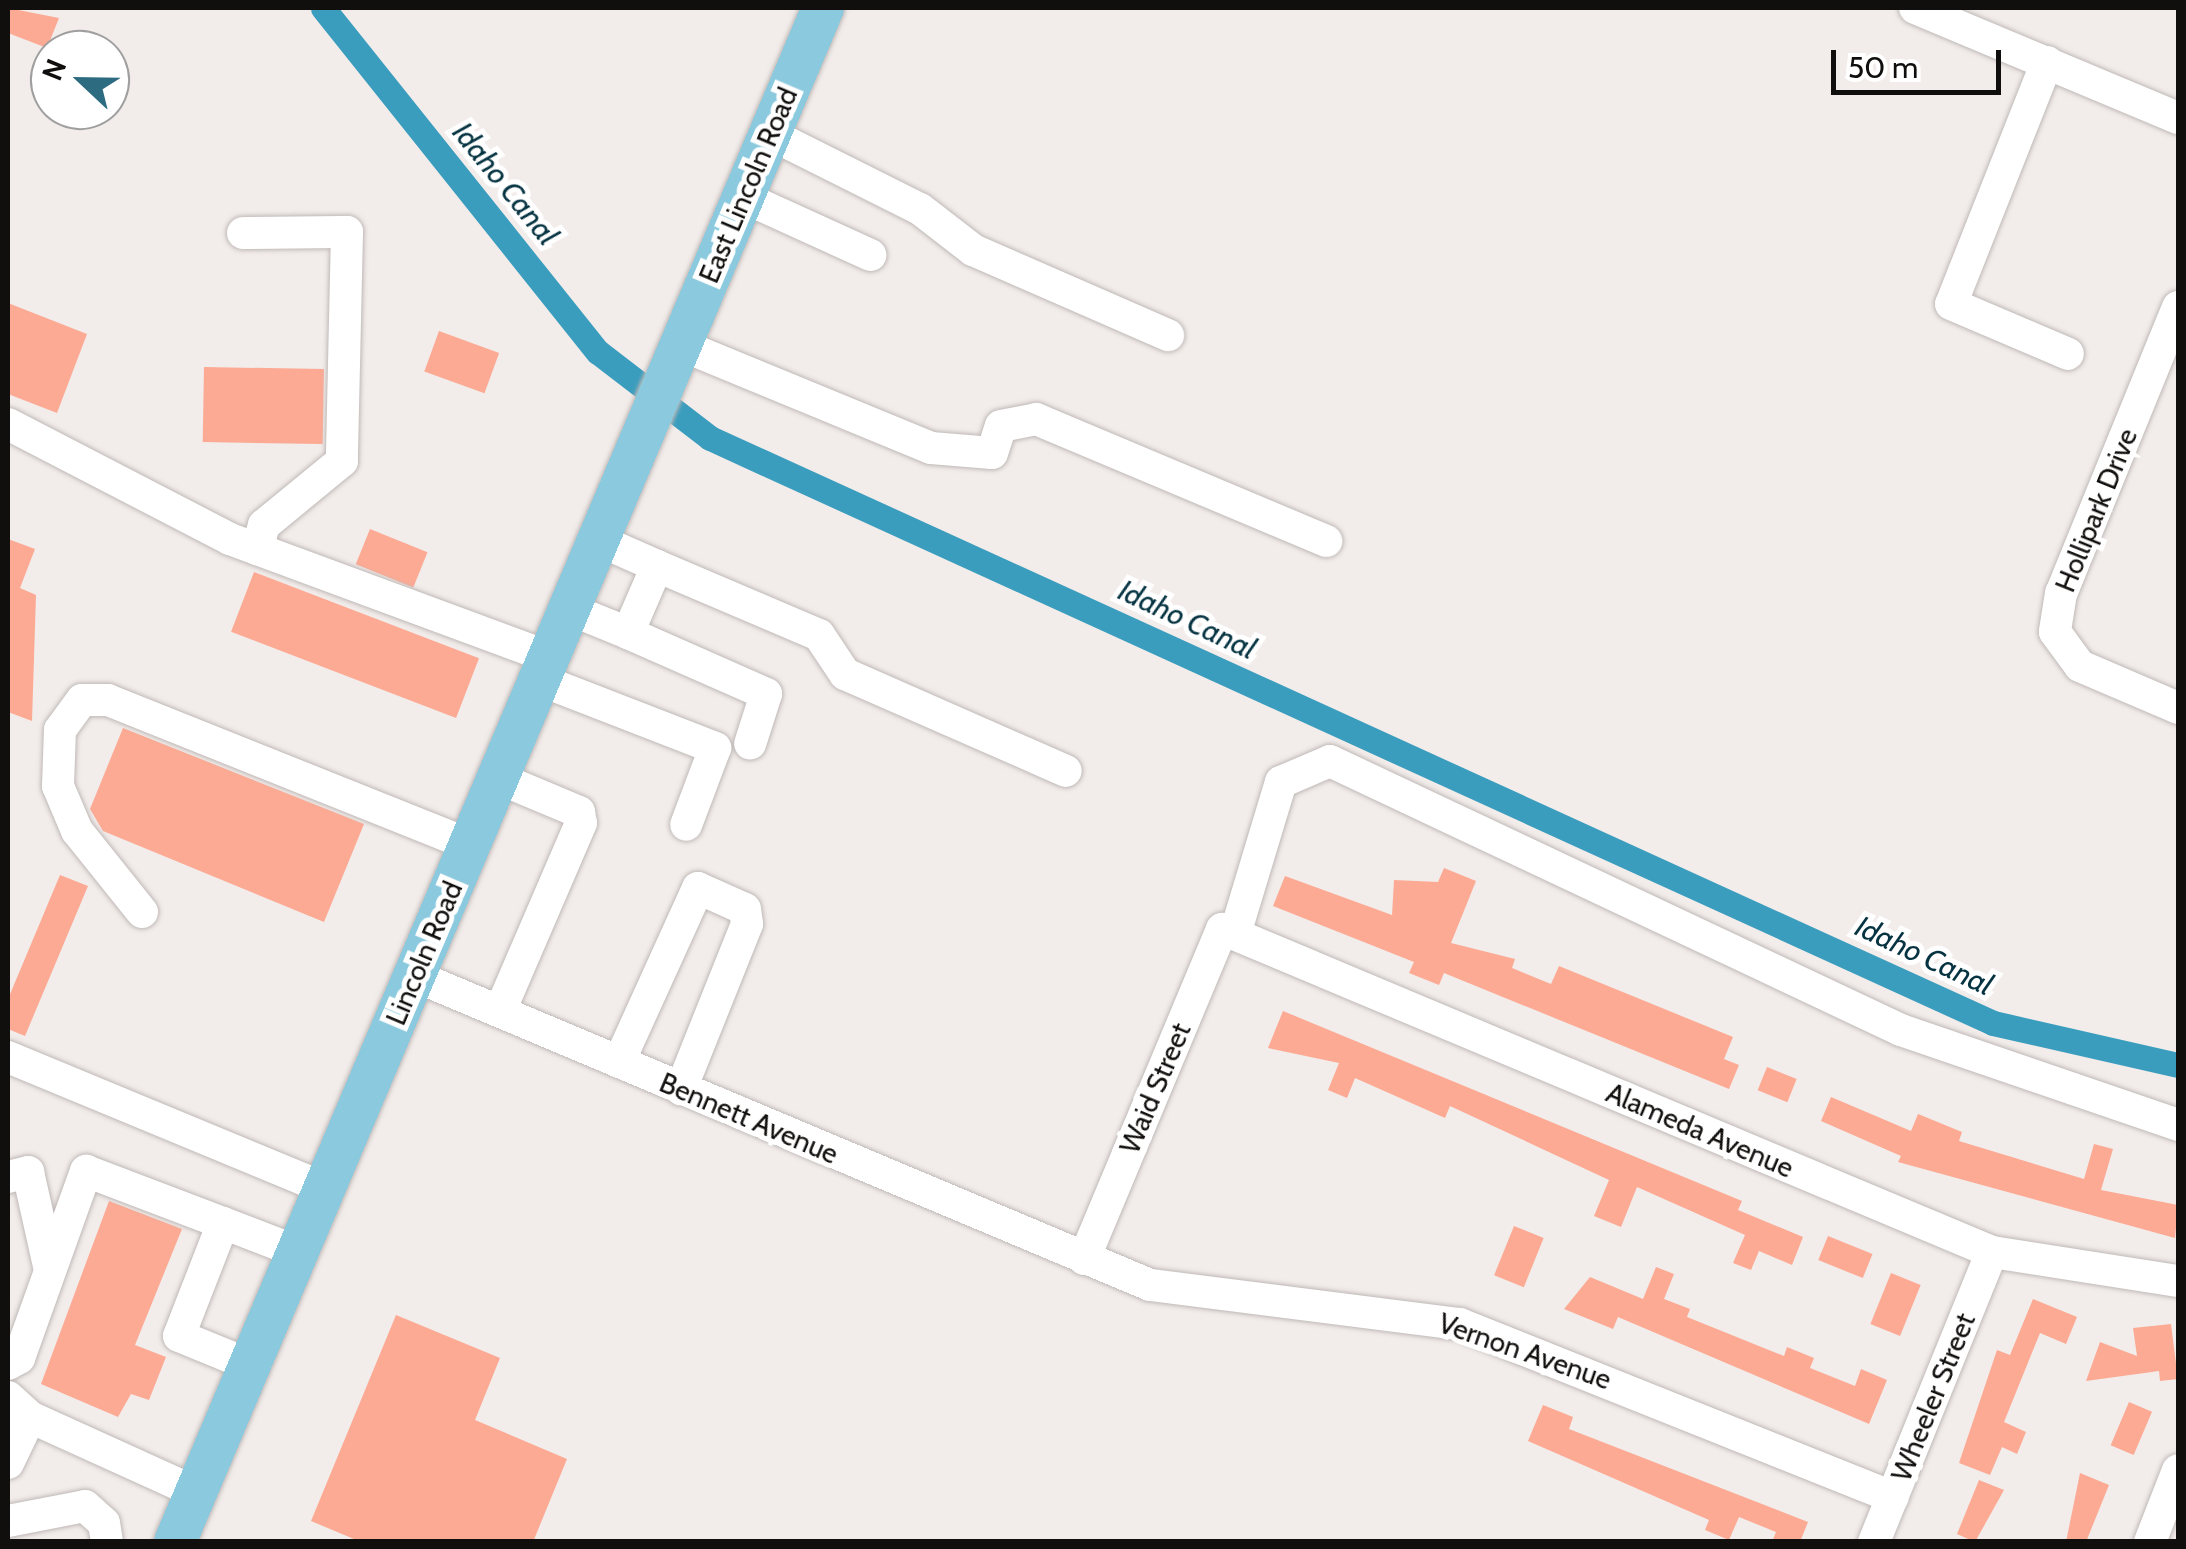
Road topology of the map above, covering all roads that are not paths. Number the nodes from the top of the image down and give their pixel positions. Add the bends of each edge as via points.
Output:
1 (822, 8) edge
2 (1914, 8) edge
3 (2047, 62) junction
4 (2178, 118) edge
5 (770, 134) junction
6 (743, 198) junction
7 (243, 233) dead end
8 (870, 255) dead end
9 (2178, 307) edge
10 (1168, 335) dead end
11 (677, 354) junction
12 (2068, 354) dead end
13 (8, 424) edge
14 (598, 540) junction
15 (1326, 541) dead end
16 (257, 549) junction
17 (657, 566) junction
18 (569, 610) junction
19 (628, 633) junction
20 (544, 668) junction
21 (2178, 708) edge
22 (750, 744) dead end
23 (1066, 771) dead end
24 (498, 778) junction
25 (686, 825) dead end
26 (470, 845) junction
27 (142, 912) dead end
28 (1234, 934) junction
29 (414, 976) junction
30 (500, 1011) junction
31 (8, 1057) edge
32 (619, 1062) junction
33 (681, 1089) junction
34 (2178, 1125) edge
35 (8, 1177) edge
36 (325, 1188) junction
37 (223, 1223) junction
38 (298, 1252) junction
39 (1992, 1252) junction
40 (1084, 1259) junction
41 (2178, 1282) edge
42 (32, 1287) edge
43 (8, 1364) edge
44 (250, 1365) junction
45 (19, 1407) edge
46 (8, 1463) edge
47 (2178, 1470) edge
48 (195, 1492) junction
49 (1892, 1497) junction
50 (8, 1521) edge
51 (107, 1542) edge
52 (175, 1542) edge
53 (1874, 1542) edge
54 (2150, 1542) edge

1 - 5 main road, East Lincoln Road
2 - 3 street
3 - 4 street
3 - 12 street via 1950,304
5 - 6 main road, East Lincoln Road
5 - 10 street via 920,209 973,250
6 - 8 street
6 - 11 main road, East Lincoln Road
7 - 16 street via 347,232 342,461 264,525
9 - 21 street, Hollipark Drive via 2056,610 2056,632 2080,666
11 - 14 main road, Lincoln Road
11 - 15 street via 931,448 992,453 1001,426 1036,419
13 - 16 street
14 - 17 street
14 - 18 main road, Lincoln Road
16 - 20 street
17 - 19 street
17 - 23 street via 819,635 845,674
18 - 19 street
18 - 20 main road, Lincoln Road
19 - 22 street via 766,694
20 - 24 main road, Lincoln Road
20 - 25 street via 715,748
24 - 26 main road, Lincoln Road
24 - 30 street via 579,812 581,822
26 - 27 street via 108,700 82,700 60,730 58,786 77,830
26 - 29 main road, Lincoln Road
28 - 34 street via 1281,782 1330,761 1900,1030
28 - 39 street, Alameda Avenue
28 - 40 street, Waid Street via 1222,928
29 - 30 street, Bennett Avenue
29 - 36 main road, Lincoln Road
30 - 32 street, Bennett Avenue
31 - 36 street
32 - 33 street, Bennett Avenue
32 - 33 street via 698,888 745,908 747,924
33 - 40 street, Bennett Avenue
35 - 42 street via 28,1172
36 - 38 main road, Lincoln Road
37 - 38 street
37 - 42 street via 86,1171
37 - 44 street via 179,1336
38 - 44 main road, Lincoln Road
39 - 41 street, Alameda Avenue
39 - 49 street, Wheeler Street
40 - 49 street, Vernon Avenue via 1203,1296 1460,1324
42 - 43 street via 19,1358
44 - 48 main road, Lincoln Road
45 - 46 street
45 - 48 street
47 - 54 street
48 - 52 main road, Lincoln Road
49 - 53 street, Wheeler Street
50 - 51 street via 85,1506 104,1523

